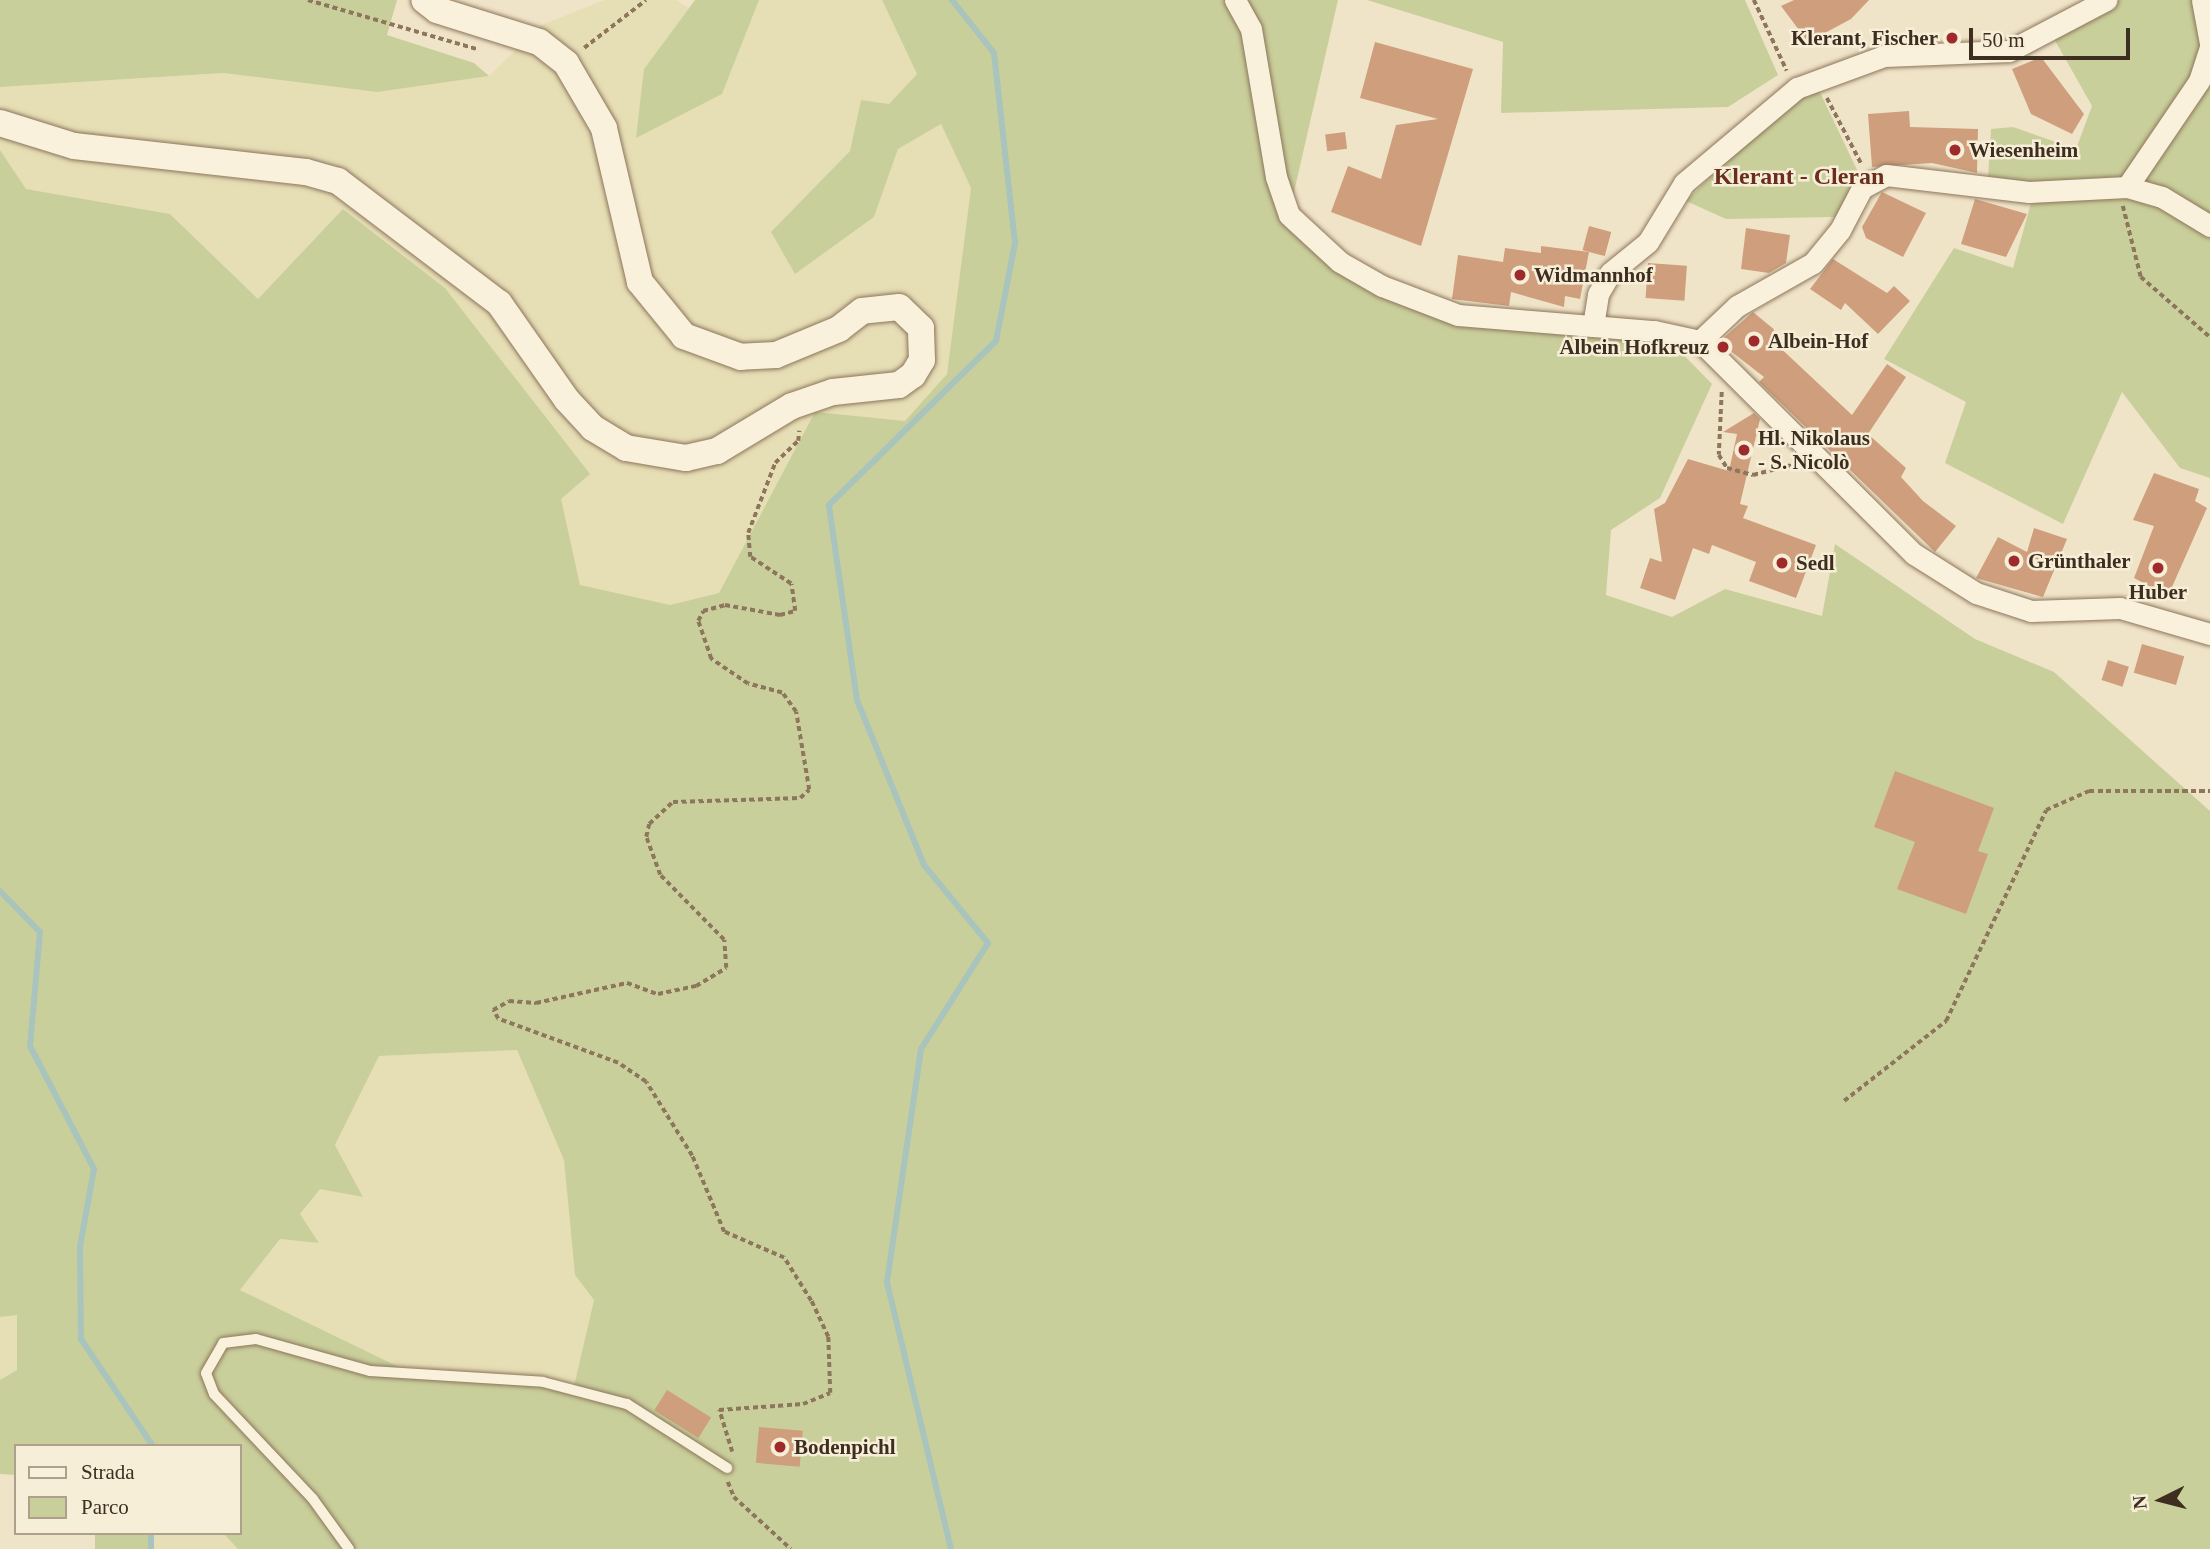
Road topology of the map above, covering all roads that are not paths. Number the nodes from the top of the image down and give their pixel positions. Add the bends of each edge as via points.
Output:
1 (424, 0) edge
2 (1235, 0) edge
3 (2106, 0) edge
4 (2202, 0) edge
5 (2210, 45) edge
6 (0, 122) edge
7 (2127, 187) junction
8 (2210, 226) edge
9 (1593, 326) junction
10 (1700, 341) junction
11 (2210, 634) edge
12 (727, 1468) road end
13 (349, 1549) edge

1 - 6 street via 437,10 538,42 566,63 604,128 640,282 684,336 741,357 776,355 883,305 899,307 922,328 922,360 899,386 833,392 792,406 717,451 686,458 626,448 593,428 567,400 499,303 338,181 306,172 74,146
2 - 9 street via 1251,29 1276,177 1289,215 1307,236 1382,286 1458,315
3 - 9 street via 2009,51 1884,56 1797,88 1684,183 1648,242 1610,273 1598,294
4 - 5 street
5 - 7 street via 2199,81
7 - 8 street via 2162,197
7 - 10 street via 2029,192 1911,175 1867,183 1813,263 1737,306
9 - 10 street
10 - 11 street via 1731,378 1914,554 1976,593 2031,611 2120,608
12 - 13 lane via 627,1404 543,1382 370,1371 256,1339 223,1343 206,1373 214,1394 313,1499

